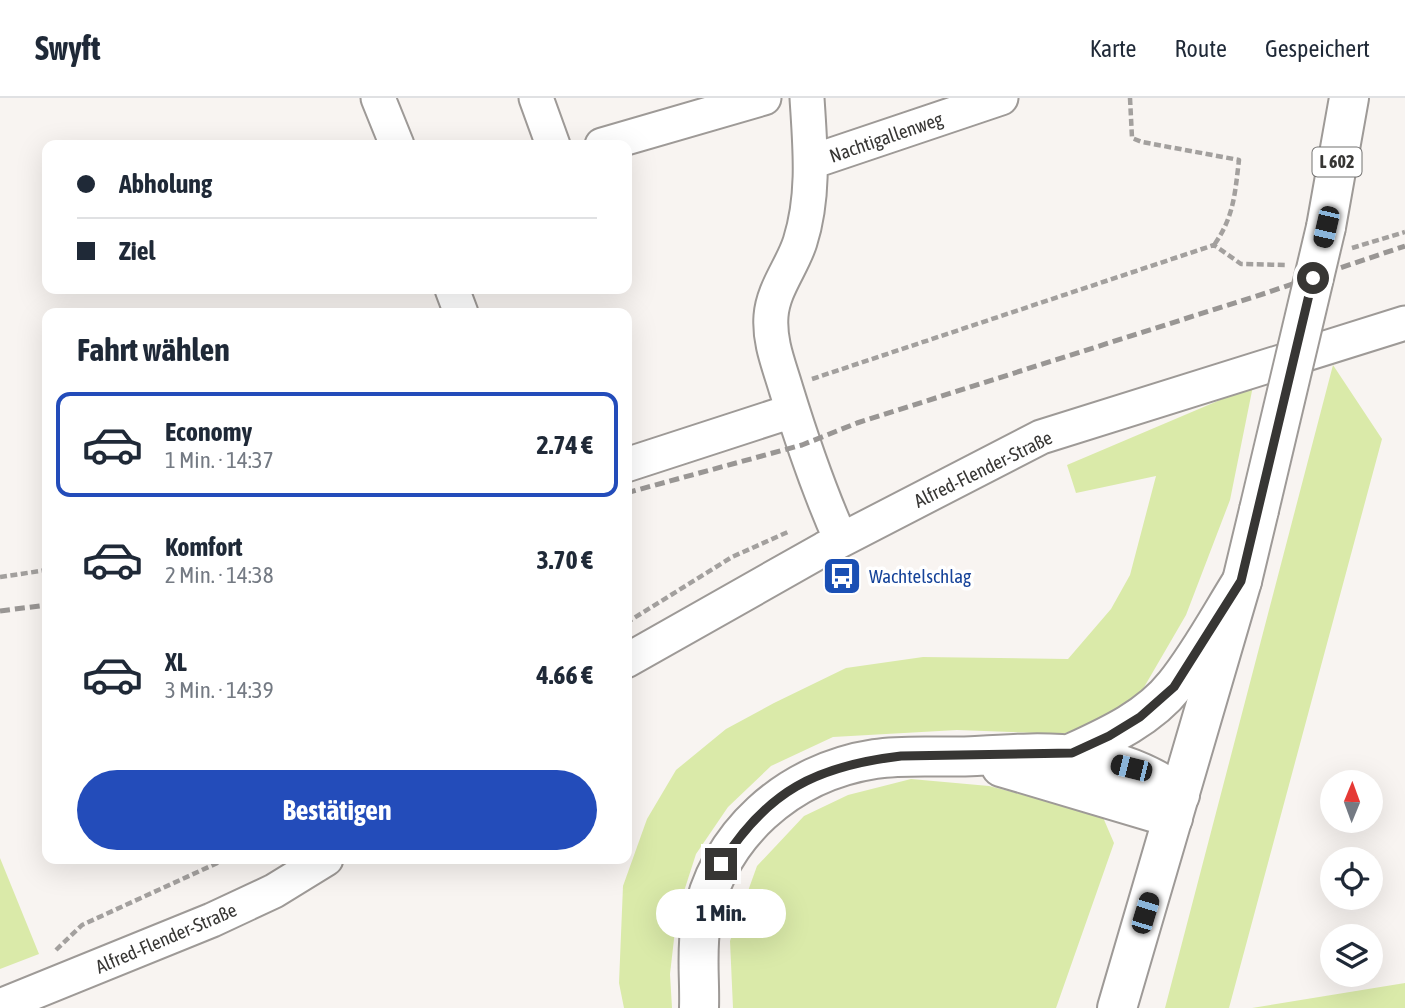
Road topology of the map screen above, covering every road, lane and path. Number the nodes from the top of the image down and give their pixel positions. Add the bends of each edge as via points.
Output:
1 (379, 98) edge
2 (536, 98) edge
3 (764, 98) edge
4 (807, 98) edge
5 (1001, 98) edge
6 (1130, 98) edge
7 (1349, 98) edge
8 (395, 140) edge
9 (550, 140) edge
10 (619, 140) edge
11 (811, 162) junction
12 (1405, 232) edge
13 (1333, 239) junction
14 (1214, 245) junction
15 (1286, 265) dead end
16 (1405, 323) edge
17 (789, 399) junction
18 (632, 463) edge
19 (841, 540) junction
20 (42, 571) edge
21 (0, 577) edge
22 (1241, 581) junction
23 (632, 657) edge
24 (1072, 753) junction
25 (962, 757) junction
26 (1177, 807) junction
27 (215, 864) edge
28 (318, 864) edge
29 (51, 954) dead end
30 (703, 1000) edge
31 (0, 1006) edge
32 (1117, 1008) edge

1 - 8 street
2 - 9 street
3 - 10 street
4 - 11 street
5 - 11 street, Nachtigallenweg
6 - 14 path via 1132,138 1239,160 1232,213
7 - 13 main road, L 602
11 - 17 street via 808,214 771,316 774,352
12 - 13 path
13 - 22 main road, L 602, bridge
14 - 15 path via 1241,264
14 - 17 path
16 - 19 street, Alfred-Flender-Straße via 1041,438
17 - 18 street
17 - 19 street
19 - 23 street, Alfred-Flender-Straße
20 - 21 path
22 - 24 main road via 1174,687 1140,717
22 - 26 main road, L 602
24 - 25 main road
24 - 26 main road via 1158,779
25 - 26 main road
25 - 30 main road via 901,756 844,766 798,785 767,807 733,846 713,883 701,923 698,955
26 - 32 main road
27 - 29 path via 82,925
28 - 31 street, Alfred-Flender-Straße via 212,920

